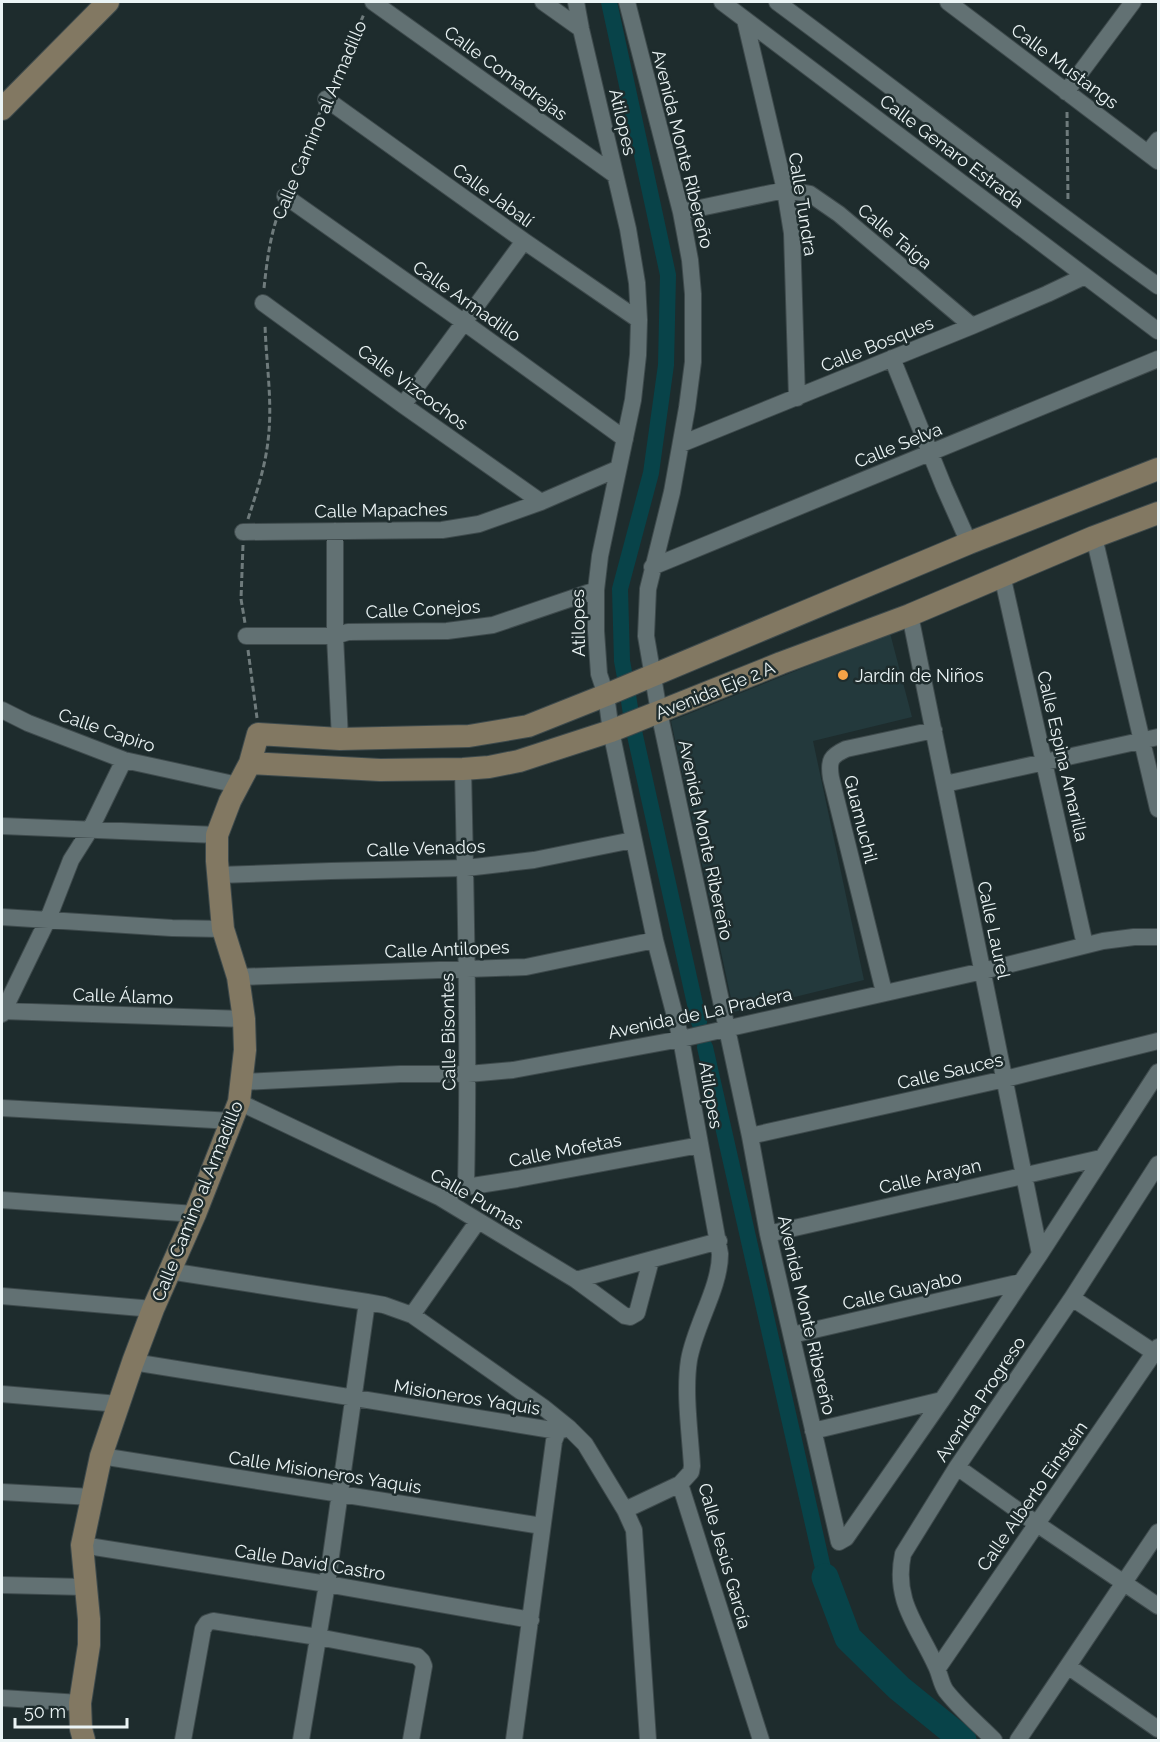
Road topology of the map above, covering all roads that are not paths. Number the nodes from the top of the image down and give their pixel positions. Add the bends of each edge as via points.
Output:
1 (108, 2) edge
2 (543, 2) edge
3 (576, 2) edge
4 (627, 2) edge
5 (722, 2) edge
6 (777, 2) edge
7 (948, 2) edge
8 (1125, 4) edge
9 (369, 7) edge
10 (745, 20) junction
11 (580, 29) junction
12 (1066, 92) junction
13 (327, 99) road end
14 (2, 109) edge
15 (1155, 151) edge
16 (615, 176) junction
17 (785, 190) junction
18 (285, 196) road end
19 (681, 212) junction
20 (524, 241) junction
21 (1085, 276) junction
22 (1158, 286) edge
23 (263, 303) road end
24 (639, 320) junction
25 (465, 322) junction
26 (972, 326) junction
27 (1158, 332) edge
28 (891, 358) junction
29 (1158, 359) edge
30 (797, 398) junction
31 (403, 405) junction
32 (626, 439) junction
33 (681, 444) junction
34 (931, 453) junction
35 (617, 469) junction
36 (1158, 469) edge
37 (541, 502) junction
38 (1158, 513) edge
39 (335, 531) junction
40 (243, 532) road end
41 (1094, 537) junction
42 (969, 543) junction
43 (652, 567) junction
44 (1002, 575) junction
45 (596, 590) junction
46 (910, 615) junction
47 (246, 636) road end
48 (335, 636) junction
49 (653, 675) junction
50 (606, 695) junction
51 (2, 710) edge
52 (659, 712) junction
53 (2, 722) edge
54 (28, 723) junction
55 (934, 730) junction
56 (611, 731) junction
57 (258, 734) joint
58 (340, 739) junction
59 (1150, 739) edge
60 (124, 760) junction
61 (1044, 761) junction
62 (250, 763) junction
63 (463, 769) junction
64 (945, 784) junction
65 (238, 785) junction
66 (1158, 809) edge
67 (2, 826) edge
68 (90, 830) junction
69 (217, 835) junction
70 (633, 840) junction
71 (466, 868) junction
72 (219, 875) junction
73 (2, 917) edge
74 (48, 920) junction
75 (223, 929) junction
76 (1158, 937) edge
77 (655, 940) junction
78 (1085, 945) junction
79 (466, 969) junction
80 (983, 971) junction
81 (238, 977) junction
82 (884, 993) junction
83 (2, 1012) edge
84 (244, 1019) junction
85 (727, 1029) junction
86 (681, 1039) junction
87 (1158, 1041) edge
88 (1158, 1071) edge
89 (468, 1074) junction
90 (1005, 1079) junction
91 (238, 1102) junction
92 (2, 1108) edge
93 (750, 1136) junction
94 (700, 1145) junction
95 (1101, 1158) junction
96 (1158, 1164) edge
97 (1024, 1174) junction
98 (466, 1187) junction
99 (439, 1197) junction
100 (2, 1200) edge
101 (195, 1214) junction
102 (478, 1221) junction
103 (768, 1234) junction
104 (719, 1241) junction
105 (1040, 1254) junction
106 (651, 1260) junction
107 (169, 1272) junction
108 (576, 1280) junction
109 (1022, 1282) junction
110 (2, 1296) edge
111 (1072, 1298) junction
112 (367, 1302) junction
113 (153, 1309) junction
114 (412, 1315) junction
115 (792, 1335) junction
116 (1157, 1352) edge
117 (133, 1362) junction
118 (2, 1394) edge
119 (353, 1398) junction
120 (942, 1400) junction
121 (119, 1404) junction
122 (563, 1429) junction
123 (813, 1431) junction
124 (101, 1456) junction
125 (957, 1467) junction
126 (680, 1484) junction
127 (2, 1492) edge
128 (340, 1493) junction
129 (92, 1497) junction
130 (625, 1510) junction
131 (1037, 1524) junction
132 (542, 1526) junction
133 (1158, 1532) edge
134 (839, 1542) joint
135 (82, 1545) junction
136 (1125, 1583) junction
137 (327, 1584) junction
138 (2, 1585) edge
139 (84, 1587) junction
140 (1158, 1606) edge
141 (531, 1620) junction
142 (318, 1637) junction
143 (1069, 1667) junction
144 (938, 1668) junction
145 (2, 1698) edge
146 (80, 1703) junction
147 (1158, 1729) edge
148 (84, 1740) edge
149 (183, 1740) edge
150 (301, 1740) edge
151 (411, 1740) edge
152 (513, 1740) edge
153 (648, 1740) edge
154 (761, 1740) edge
155 (994, 1740) edge
156 (1018, 1740) edge

1 - 14 street
2 - 11 street
3 - 11 street, Atilopes
4 - 19 street, Avenida Monte Ribereño
5 - 10 street, Calle Genaro Estrada
6 - 22 street, Calle Genaro Estrada
7 - 12 street, Calle Mustangs
8 - 12 street
9 - 16 street, Calle Comadrejas
10 - 17 street, Calle Tundra
10 - 21 street, Calle Genaro Estrada
11 - 16 street, Atilopes
12 - 15 street, Calle Mustangs
13 - 20 street, Calle Jabalí
16 - 24 street, Atilopes via 638,283
17 - 19 street
17 - 26 street, Calle Taiga via 806,192 822,202
17 - 30 street, Calle Tundra via 792,233
18 - 25 street, Calle Armadillo
19 - 33 street, Avenida Monte Ribereño via 693,294 693,362
20 - 24 street, Calle Jabalí
20 - 25 street
21 - 26 street, Calle Bosques
21 - 27 street, Calle Genaro Estrada
23 - 31 street, Calle Vizcochos
24 - 32 street, Atilopes
25 - 31 street
25 - 32 street, Calle Armadillo
26 - 28 street, Calle Bosques
28 - 30 street, Calle Bosques
28 - 34 street
29 - 34 street, Calle Selva
30 - 33 street, Calle Bosques
31 - 37 street, Calle Vizcochos
32 - 35 street, Atilopes
33 - 43 street, Avenida Monte Ribereño
34 - 42 street
34 - 43 street, Calle Selva
35 - 37 street, Calle Mapaches
35 - 45 street, Atilopes
36 - 42 street, Avenida Eje 2 A
37 - 39 street, Calle Mapaches via 479,524 442,530
38 - 41 street, Avenida Eje 2 A
39 - 40 street, Calle Mapaches
39 - 48 street
41 - 44 street, Avenida Eje 2 A
41 - 59 street
42 - 49 street, Avenida Eje 2 A
43 - 49 street, Avenida Monte Ribereño via 646,636
44 - 46 street, Avenida Eje 2 A
44 - 61 street, Calle Espina Amarilla
45 - 48 street, Calle Conejos via 494,625 447,631 348,632
45 - 50 street, Atilopes via 599,674
46 - 52 street, Avenida Eje 2 A
46 - 55 street, Calle Laurel
47 - 48 street, Calle Conejos
48 - 58 street
49 - 50 street, Avenida Eje 2 A
49 - 52 street, Avenida Monte Ribereño
50 - 56 street, Atilopes
50 - 58 street, Avenida Eje 2 A via 528,726 469,736
51 - 54 street, Calle Capiro
52 - 56 street, Avenida Eje 2 A
52 - 85 street, Avenida Monte Ribereño
53 - 54 street
54 - 60 street, Calle Capiro
55 - 64 street, Calle Laurel
55 - 82 street, Guamuchil via 846,749 835,755 829,768
56 - 63 street, Avenida Eje 2 A via 519,761
56 - 70 street, Atilopes
57 - 58 street, Avenida Eje 2 A
57 - 62 street, Calle Camino al Armadillo
59 - 61 street
59 - 66 street
60 - 65 street, Calle Capiro
60 - 68 street
61 - 64 street
61 - 78 street, Calle Espina Amarilla
62 - 63 street, Avenida Eje 2 A via 380,770
62 - 65 street, Calle Camino al Armadillo
63 - 71 street, Calle Bisontes
64 - 80 street, Calle Laurel
65 - 69 street, Calle Camino al Armadillo
67 - 68 street
68 - 69 street
68 - 74 street via 70,860
69 - 72 street, Calle Camino al Armadillo
70 - 71 street, Calle Venados via 534,860
70 - 77 street, Atilopes
71 - 72 street, Calle Venados
71 - 79 street, Calle Bisontes
72 - 75 street, Calle Camino al Armadillo
73 - 74 street
74 - 75 street
74 - 83 street
75 - 81 street, Calle Camino al Armadillo
76 - 78 street, Avenida de La Pradera via 1118,938
77 - 79 street, Calle Antilopes via 526,967
77 - 86 street, Atilopes
78 - 80 street, Avenida de La Pradera
79 - 81 street, Calle Antilopes
79 - 89 street, Calle Bisontes
80 - 82 street, Avenida de La Pradera
80 - 90 street, Calle Laurel
81 - 84 street, Calle Camino al Armadillo
82 - 85 street, Avenida de La Pradera
83 - 84 street, Calle Álamo
84 - 91 street, Calle Camino al Armadillo via 245,1050
85 - 86 street, Avenida de La Pradera
85 - 93 street, Avenida Monte Ribereño
86 - 89 street, Avenida de La Pradera via 513,1070
86 - 94 street, Atilopes
87 - 90 street, Calle Sauces
88 - 95 street, Avenida Progreso
89 - 91 street, Avenida de La Pradera via 400,1074
89 - 98 street, Calle Bisontes
90 - 93 street, Calle Sauces
90 - 97 street, Calle Laurel
91 - 92 street, Avenida de La Pradera
91 - 99 street, Calle Pumas
91 - 101 street, Calle Camino al Armadillo
93 - 103 street, Avenida Monte Ribereño
94 - 98 street, Calle Mofetas
94 - 104 street, Atilopes
95 - 97 street, Calle Arayan
95 - 105 street, Avenida Progreso
96 - 111 street, Avenida Progreso
97 - 103 street, Calle Arayan
97 - 105 street, Calle Laurel
98 - 99 street, Calle Mofetas
99 - 102 street, Calle Pumas
100 - 101 street
101 - 107 street, Calle Camino al Armadillo
102 - 108 street, Calle Pumas
102 - 114 street
103 - 115 street, Avenida Monte Ribereño
104 - 106 street
104 - 126 street, Calle Jesús García via 720,1267 689,1360 692,1466
105 - 109 street, Avenida Progreso
106 - 108 street
106 - 108 street, Calle Pumas via 637,1313 630,1317
107 - 112 street
107 - 113 street, Calle Camino al Armadillo
109 - 115 street, Calle Guayabo
109 - 120 street, Avenida Progreso
110 - 113 street
111 - 116 street
111 - 125 street, Avenida Progreso
112 - 114 street
112 - 119 street
113 - 117 street, Calle Camino al Armadillo
114 - 122 street via 543,1407
115 - 123 street, Avenida Monte Ribereño
116 - 131 street, Calle Alberto Einstein
117 - 119 street, Misioneros Yaquis
117 - 121 street, Calle Camino al Armadillo
118 - 121 street
119 - 122 street, Misioneros Yaquis
119 - 128 street
120 - 123 street
120 - 134 street, Avenida Progreso via 846,1538
121 - 124 street, Calle Camino al Armadillo
122 - 130 street via 585,1444
122 - 132 street, Misioneros Yaquis via 554,1441
123 - 134 street, Avenida Monte Ribereño
124 - 128 street, Calle Misioneros Yaquis
124 - 129 street, Calle Camino al Armadillo
125 - 131 street
125 - 144 street, Avenida Progreso via 903,1554 900,1570 908,1612
126 - 130 street
126 - 154 street, Calle Jesús García
127 - 129 street
128 - 132 street, Calle Misioneros Yaquis
128 - 137 street
129 - 135 street, Calle Camino al Armadillo
130 - 153 street via 635,1538
131 - 136 street
131 - 144 street, Calle Alberto Einstein
132 - 141 street, Misioneros Yaquis
133 - 136 street
135 - 137 street, Calle David Castro
135 - 139 street, Calle Camino al Armadillo
136 - 140 street
136 - 143 street
137 - 141 street, Calle David Castro
137 - 142 street
138 - 139 street
139 - 146 street, Calle Camino al Armadillo via 89,1645
141 - 152 street, Misioneros Yaquis
142 - 149 street via 207,1623
142 - 150 street
142 - 151 street via 417,1656 422,1661
143 - 147 street
143 - 156 street
144 - 155 street, Avenida Progreso via 944,1689
145 - 146 street
146 - 148 street, Calle Camino al Armadillo

